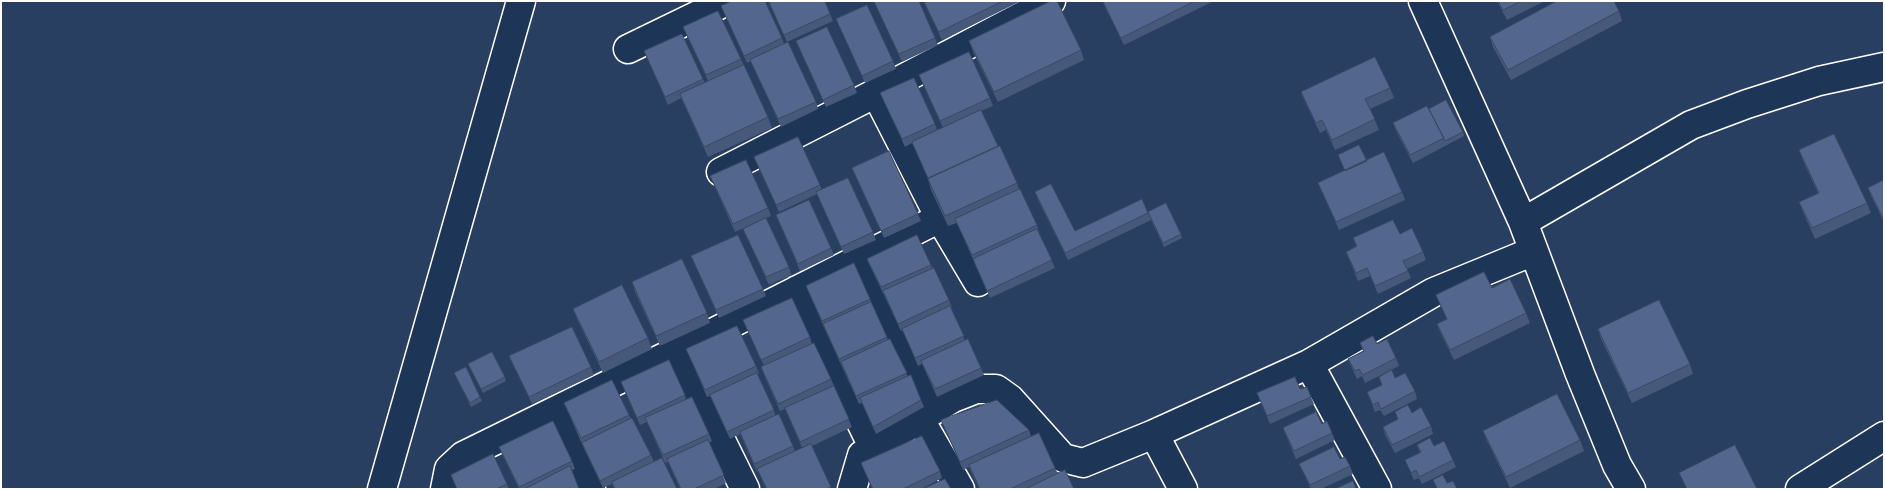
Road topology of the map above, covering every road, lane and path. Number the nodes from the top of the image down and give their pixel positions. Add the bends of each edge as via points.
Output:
1 (521, 1) edge
2 (727, 1) edge
3 (1423, 1) edge
4 (1042, 3) edge
5 (628, 49) dead end
6 (1884, 67) edge
7 (876, 93) junction
8 (721, 172) edge
9 (940, 218) junction
10 (1523, 222) junction
11 (1534, 252) junction
12 (860, 258) junction
13 (978, 282) edge
14 (797, 290) junction
15 (677, 351) junction
16 (1309, 364) junction
17 (926, 389) dead end
18 (553, 412) junction
19 (919, 418) junction
20 (1154, 434) junction
21 (1884, 436) edge
22 (873, 447) junction
23 (382, 489) edge
24 (445, 489) edge
25 (590, 489) edge
26 (745, 489) edge
27 (852, 489) edge
28 (960, 489) edge
29 (1183, 489) edge
30 (1377, 489) edge
31 (1631, 489) edge
32 (1800, 489) edge

1 - 23 street
2 - 5 street
3 - 10 street
4 - 7 street
6 - 10 street via 1819,81 1691,125
7 - 8 street
7 - 9 street
9 - 12 street
9 - 13 street
10 - 11 street
11 - 16 street via 1434,292
11 - 31 street via 1617,465
12 - 14 street
12 - 17 street
14 - 15 street
14 - 22 street
15 - 18 street
15 - 26 street
16 - 20 street
16 - 30 street
18 - 24 street via 463,456 449,469
18 - 25 street
19 - 20 street via 976,389 996,389 1010,399 1064,458 1083,463
19 - 22 street
19 - 28 street
20 - 29 street
21 - 32 street
22 - 27 street via 862,455

